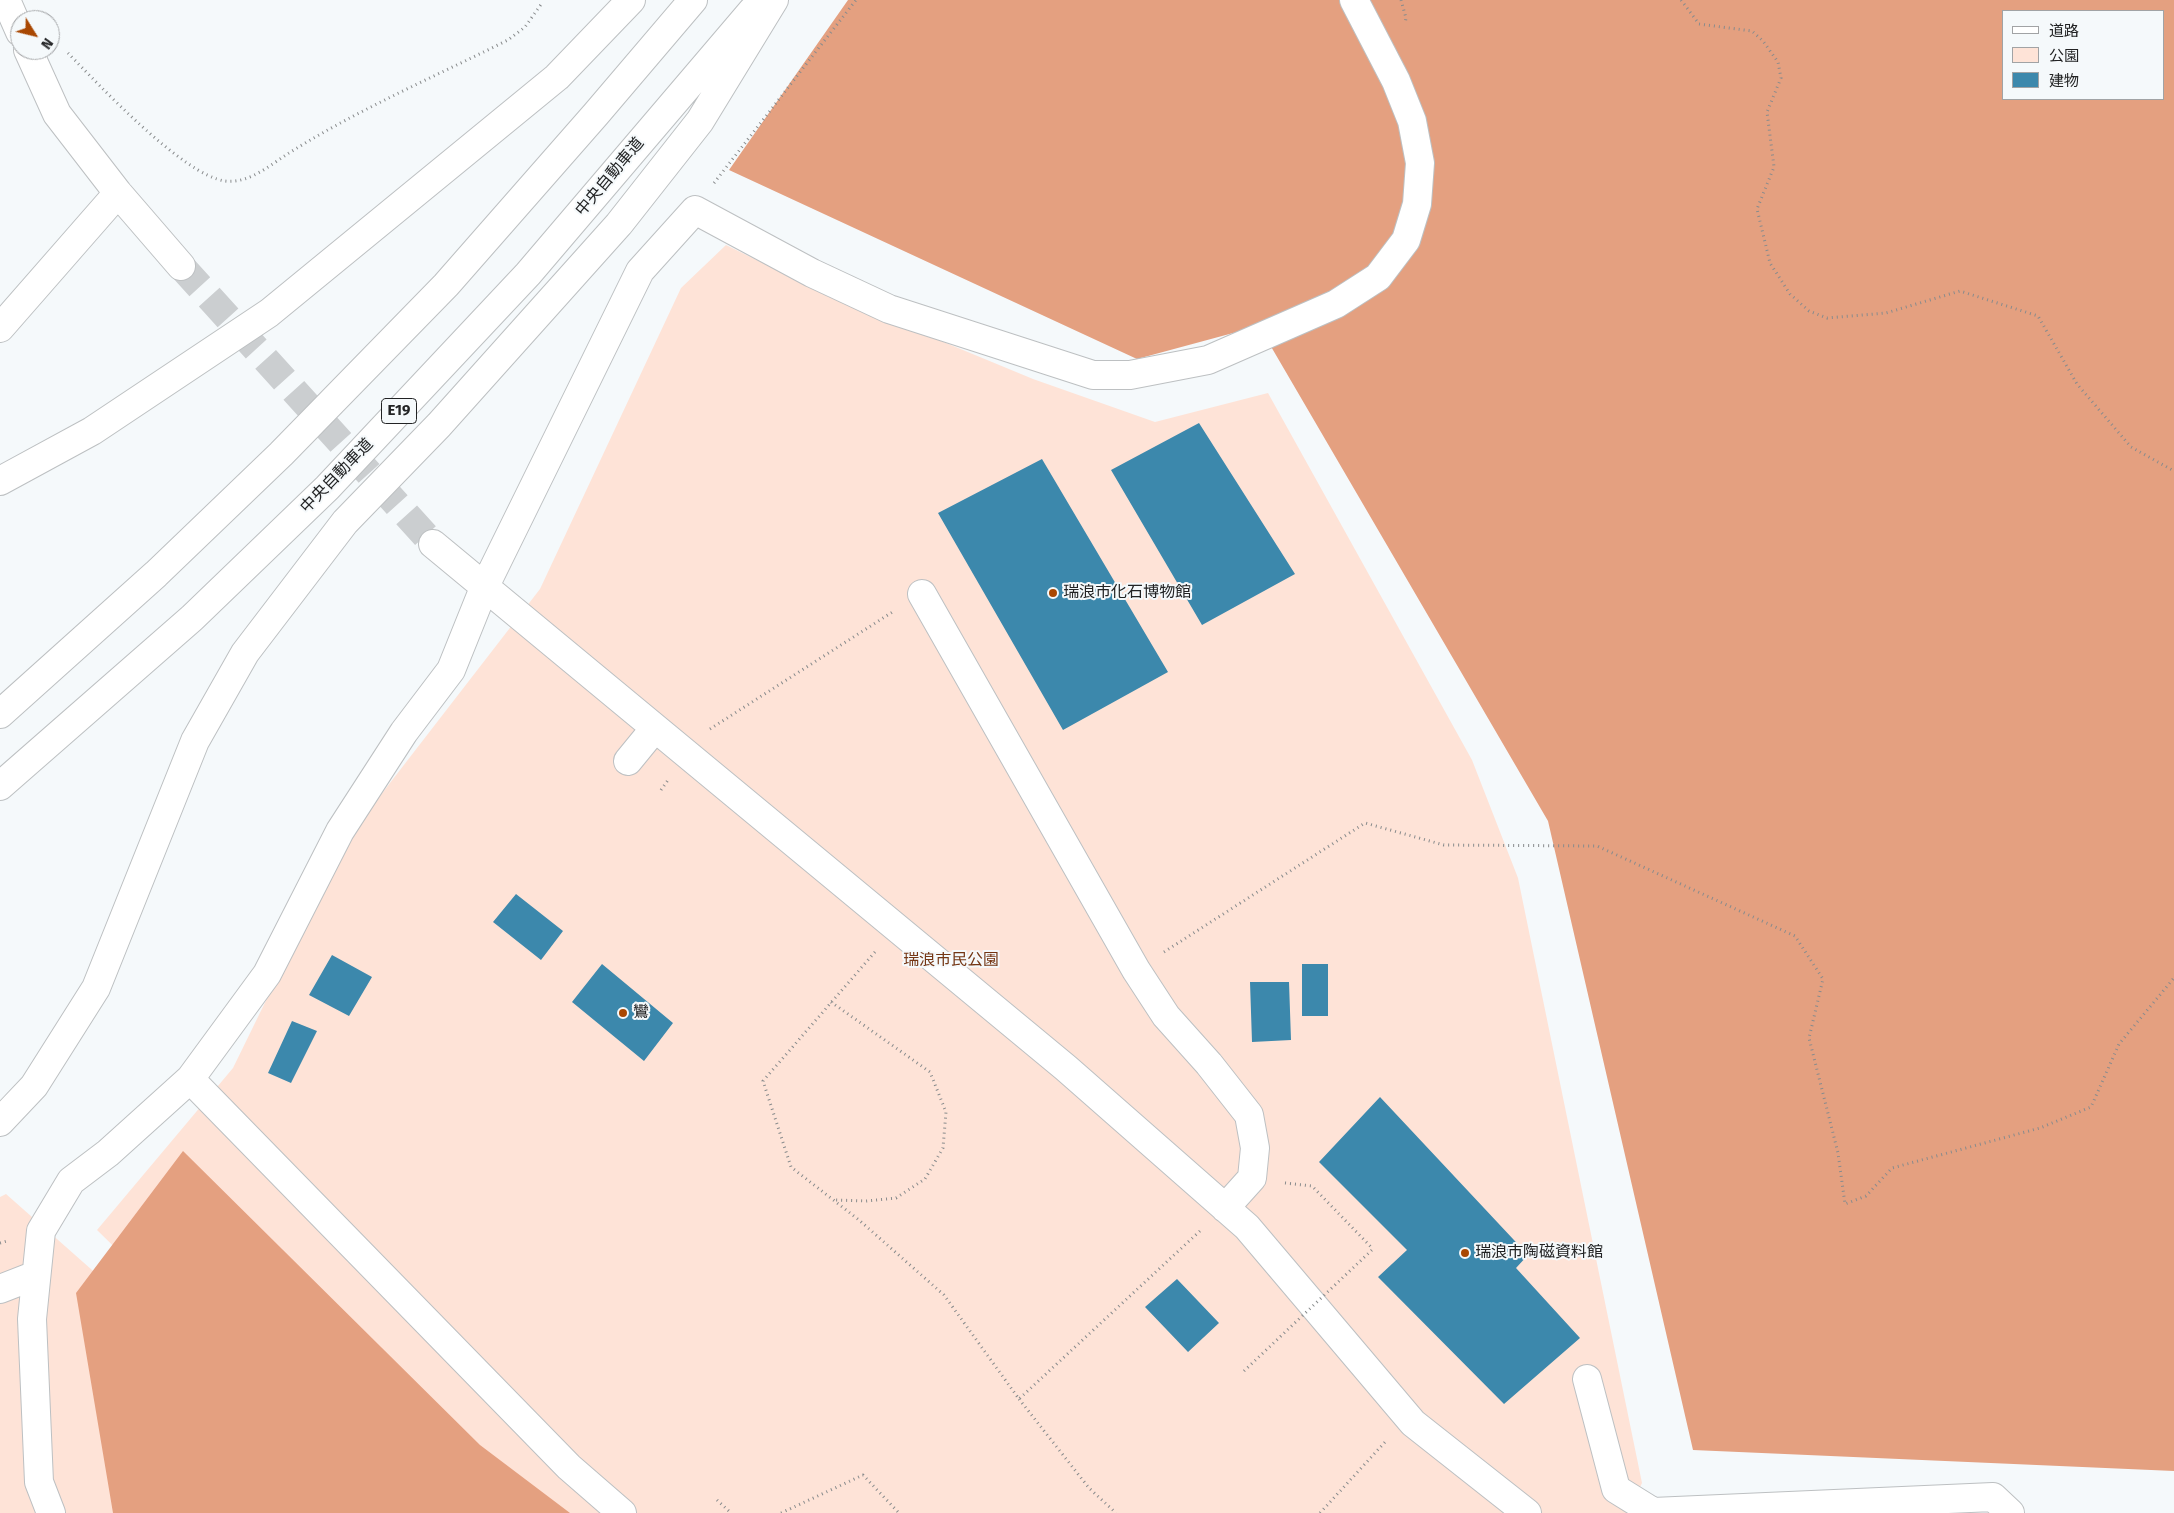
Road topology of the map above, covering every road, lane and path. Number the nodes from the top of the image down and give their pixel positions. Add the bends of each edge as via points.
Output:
1 (631, 0) edge
2 (693, 0) edge
3 (761, 0) edge
4 (774, 0) edge
5 (856, 0) edge
6 (1354, 0) edge
7 (1681, 0) edge
8 (542, 3) dead end
9 (64, 48) dead end
10 (33, 60) edge
11 (118, 192) junction
12 (695, 210) junction
13 (181, 266) tunnel mouth
14 (0, 328) edge
15 (2174, 471) edge
16 (0, 481) edge
17 (434, 544) tunnel mouth
18 (484, 588) junction
19 (922, 594) joint
20 (0, 714) edge
21 (655, 728) junction
22 (706, 732) dead end
23 (628, 761) dead end
24 (672, 775) dead end
25 (0, 786) edge
26 (661, 790) dead end
27 (896, 927) junction
28 (1136, 970) junction
29 (2174, 978) edge
30 (832, 1002) junction
31 (190, 1079) junction
32 (0, 1122) edge
33 (1252, 1178) junction
34 (833, 1200) junction
35 (1225, 1208) junction
36 (36, 1275) junction
37 (0, 1289) edge
38 (1244, 1371) dead end
39 (1587, 1379) dead end
40 (1020, 1399) junction
41 (1408, 1417) junction
42 (717, 1500) dead end
43 (51, 1513) edge
44 (622, 1513) edge
45 (731, 1513) edge
46 (781, 1513) edge
47 (899, 1513) edge
48 (1116, 1513) edge
49 (1320, 1513) edge
50 (1527, 1513) edge
51 (2010, 1513) edge

1 - 16 main road via 557,77 269,313 92,431
2 - 20 main road via 432,299 274,460 156,574
3 - 25 main road, 中央自動車道 / E19 via 528,274 327,488 192,618
4 - 32 main road via 700,121 619,224 438,426 345,522 245,653 194,741 96,988 34,1086
5 - 12 path
6 - 12 main road via 1396,81 1412,121 1420,163 1417,204 1406,240 1378,277 1336,304 1208,360 1130,375 1093,375 888,309 812,273
7 - 15 path via 1699,24 1752,31 1778,62 1781,78 1767,112 1774,167 1758,209 1770,263 1790,294 1809,311 1827,318 1886,313 1960,291 2038,316 2077,384 2131,447
8 - 9 path via 525,27 508,40 330,127 250,177 225,181 200,173 124,111
10 - 11 main road via 58,114
11 - 13 main road
11 - 14 main road
12 - 18 main road via 640,271
17 - 18 main road
18 - 21 main road
18 - 31 main road via 451,670 404,732 340,831 267,974
19 - 22 path
19 - 28 main road
21 - 23 main road
21 - 27 main road
24 - 26 path
27 - 30 path
27 - 35 main road via 1066,1068
28 - 29 path via 1364,823 1444,845 1597,846 1795,936 1823,979 1809,1038 1838,1153 1845,1204 1866,1196 1892,1168 2040,1128 2091,1107 2119,1044
28 - 33 main road via 1166,1016 1210,1064 1248,1115 1254,1148
30 - 34 path via 763,1081 791,1167
30 - 34 path via 930,1072 946,1112 943,1148 924,1179 896,1198
31 - 36 main road via 108,1153 70,1181 41,1231
31 - 44 main road via 569,1467
33 - 35 main road
33 - 38 path, bridge via 1312,1186 1373,1249
34 - 40 path via 944,1295
35 - 40 path
35 - 41 main road via 1247,1227
36 - 37 main road
36 - 43 main road via 32,1319 39,1482
39 - 51 main road via 1616,1489 1653,1512 1994,1497
40 - 48 path via 1089,1488
41 - 49 path
41 - 50 main road
42 - 45 path
46 - 47 path via 863,1475

